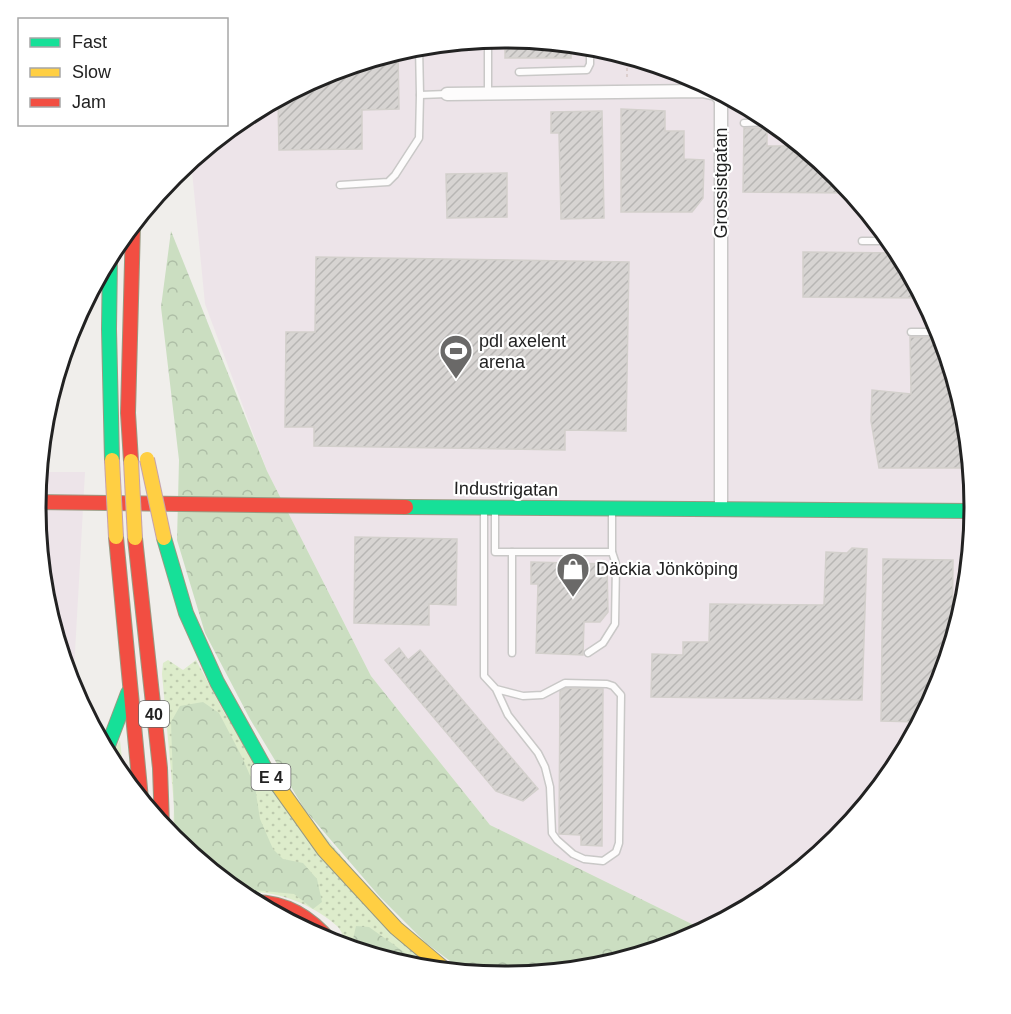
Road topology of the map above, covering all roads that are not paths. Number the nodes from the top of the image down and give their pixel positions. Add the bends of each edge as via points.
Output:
1 (488, 49) edge
2 (419, 56) edge
3 (590, 56) edge
4 (519, 72) dead end
5 (702, 92) edge
6 (488, 93) junction
7 (447, 94) joint
8 (420, 95) junction
9 (721, 101) edge
10 (744, 123) dead end
11 (757, 123) edge
12 (340, 185) dead end
13 (133, 240) edge
14 (862, 241) dead end
15 (879, 241) edge
16 (110, 274) edge
17 (132, 317) junction
18 (911, 332) dead end
19 (930, 332) edge
20 (142, 430) dead end
21 (146, 454) dead end
22 (46, 502) edge
23 (490, 506) junction
24 (721, 507) junction
25 (612, 508) junction
26 (964, 511) edge
27 (512, 552) junction
28 (612, 552) junction
29 (512, 653) dead end
30 (588, 653) dead end
31 (130, 686) junction
32 (496, 689) junction
33 (110, 740) edge
34 (140, 784) edge
35 (162, 812) edge
36 (273, 903) edge
37 (315, 925) edge
38 (434, 960) edge

1 - 6 lane
2 - 8 lane
3 - 4 lane via 586,70
5 - 6 street
6 - 7 street
7 - 8 lane
8 - 12 lane via 419,138 395,175 388,182
9 - 24 street, Grossistgatan
10 - 11 lane
13 - 17 main road
14 - 15 lane
16 - 31 main road, bridge via 112,460
17 - 20 main road
17 - 35 main road, 40, bridge via 130,461
18 - 19 lane
21 - 38 main road, E 4, bridge via 164,538 186,613 217,682 266,770 324,850 396,928
22 - 23 main road, Industrigatan
23 - 25 main road, Industrigatan
23 - 27 lane via 495,552
23 - 32 lane via 482,668
24 - 25 main road, Industrigatan
24 - 26 main road, Industrigatan
25 - 28 lane
27 - 28 lane
27 - 29 lane
28 - 30 lane via 616,564 615,624 603,643
31 - 33 main road
31 - 34 main road
32 - 32 lane via 523,696 542,695 565,683 607,684 621,695 619,843 610,857 603,861 584,859 552,833 545,767 508,715
36 - 37 main road via 303,914

